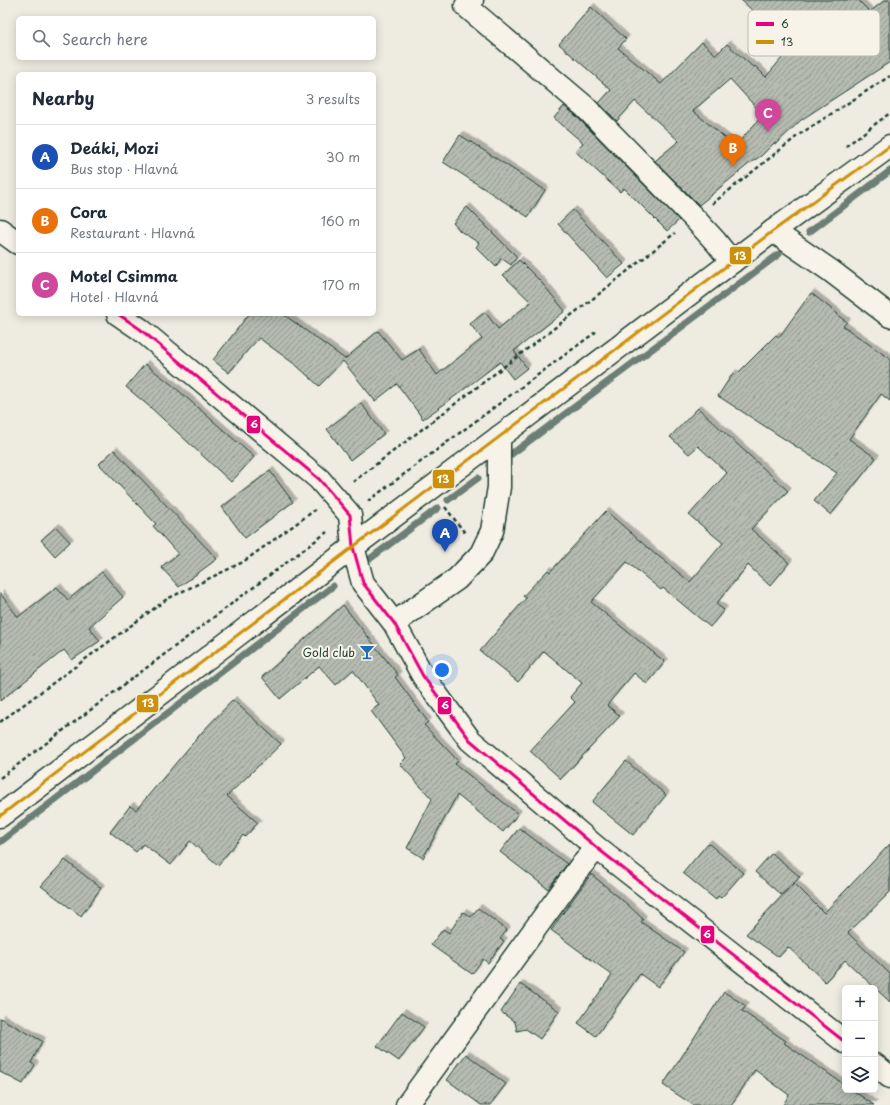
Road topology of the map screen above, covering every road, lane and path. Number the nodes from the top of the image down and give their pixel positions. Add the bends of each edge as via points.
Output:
1 (472, 0) edge
2 (890, 76) edge
3 (890, 113) edge
4 (890, 146) edge
5 (840, 150) dead end
6 (694, 218) junction
7 (0, 230) edge
8 (773, 231) junction
9 (16, 242) edge
10 (732, 262) junction
11 (121, 316) edge
12 (890, 316) edge
13 (603, 327) dead end
14 (499, 437) junction
15 (414, 467) junction
16 (431, 488) junction
17 (335, 496) junction
18 (350, 515) junction
19 (353, 547) junction
20 (481, 554) junction
21 (394, 623) junction
22 (0, 722) edge
23 (0, 778) edge
24 (0, 816) edge
25 (597, 848) junction
26 (842, 1040) edge
27 (878, 1067) edge
28 (890, 1077) edge
29 (407, 1105) edge

1 - 6 street via 466,6 584,106
2 - 6 path via 800,134
3 - 5 path
4 - 8 street
6 - 10 street
6 - 17 path
7 - 9 street
8 - 10 street
8 - 12 street
10 - 14 street
11 - 17 street via 140,329 313,474
13 - 15 path
14 - 16 street
14 - 20 street via 499,487 492,531
15 - 16 path
15 - 18 path
16 - 19 street
16 - 20 path
17 - 18 street
17 - 22 path via 243,562 166,599
18 - 19 street
18 - 23 path
19 - 21 street via 363,583
19 - 24 street
20 - 21 street via 456,579
21 - 25 street via 423,676 470,740
25 - 26 street
25 - 29 street via 580,867
27 - 28 street

